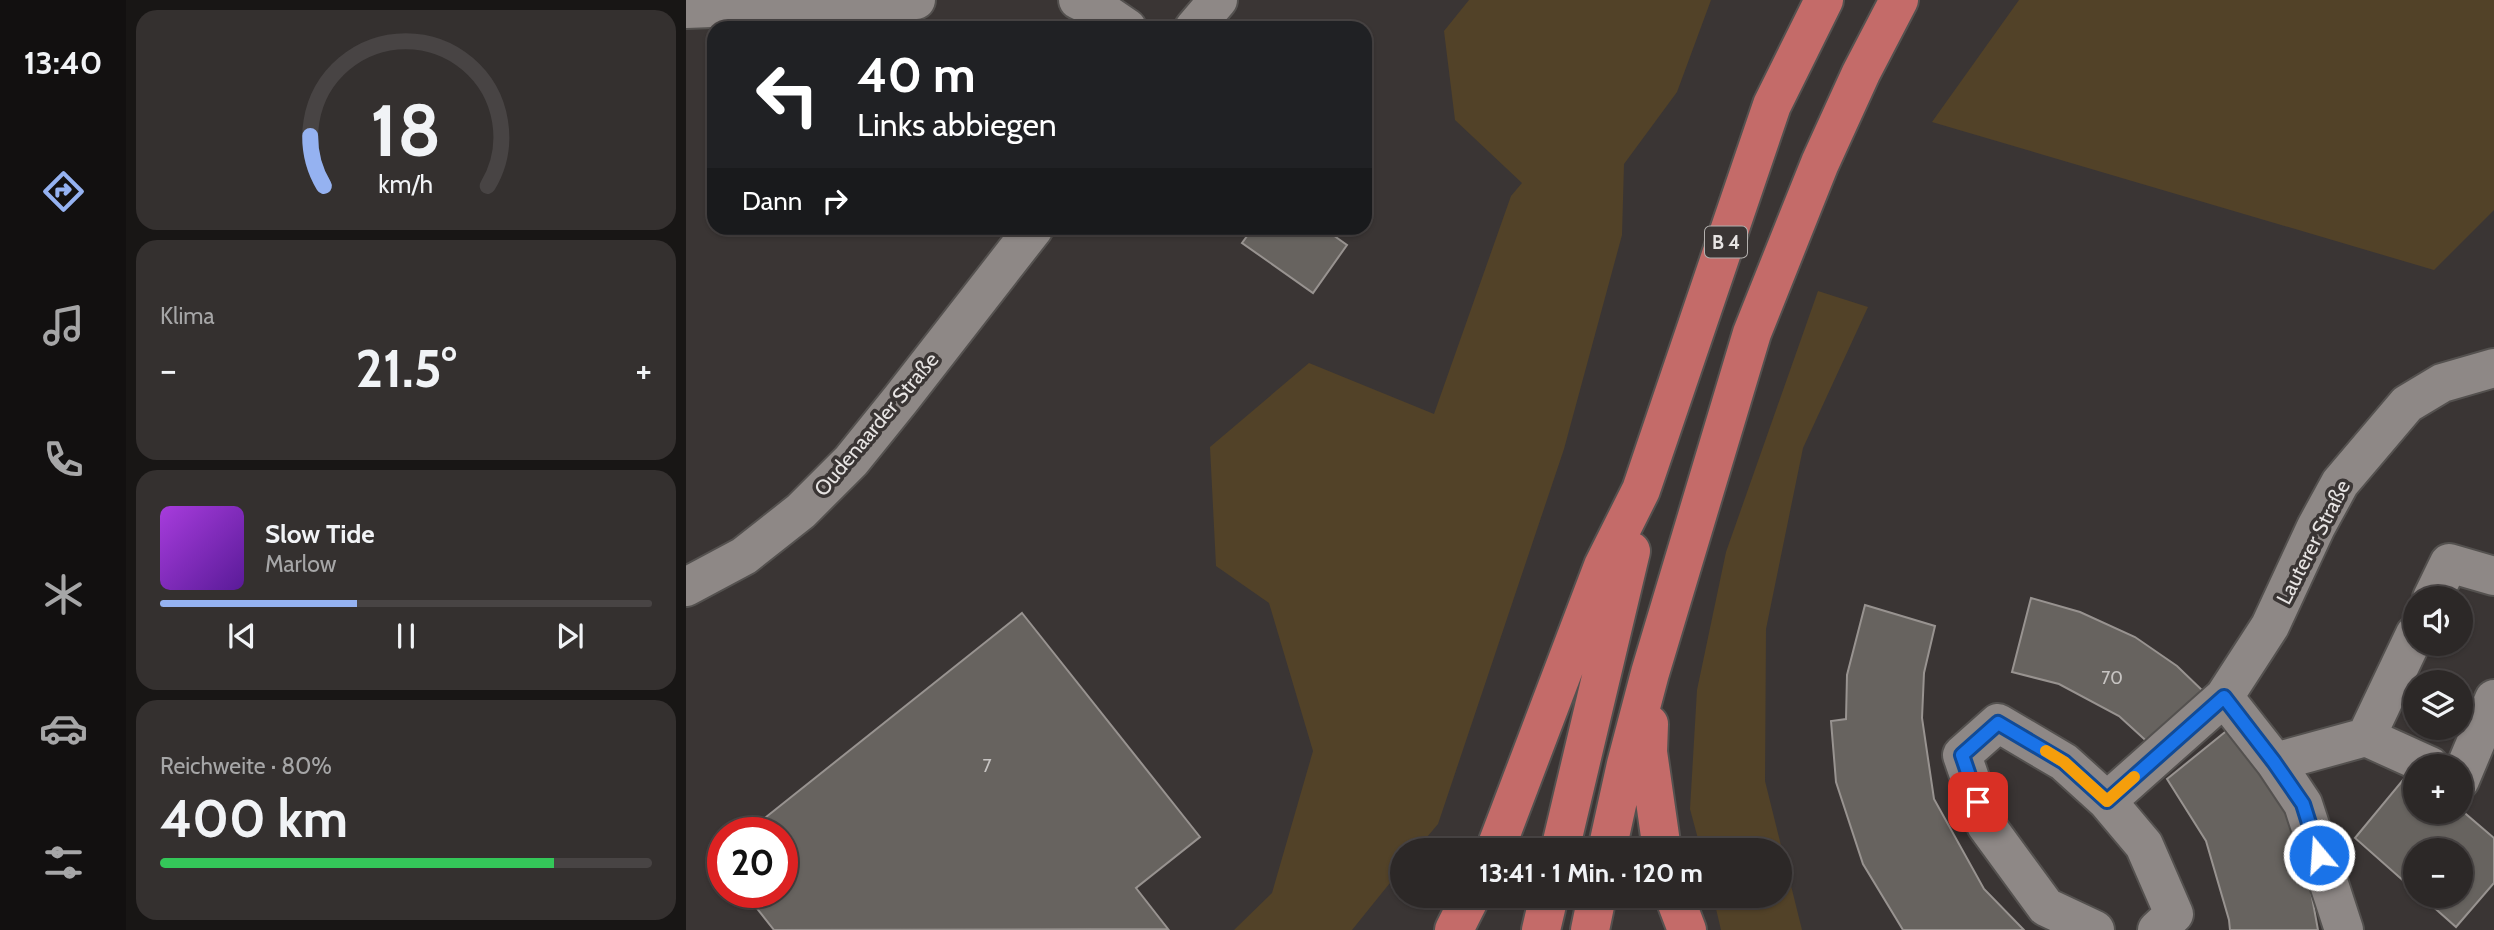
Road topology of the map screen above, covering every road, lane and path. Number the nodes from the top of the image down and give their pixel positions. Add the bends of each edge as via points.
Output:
1 (916, 0) edge
2 (1078, 0) edge
3 (1217, 0) edge
4 (1824, 0) edge
5 (1899, 0) edge
6 (686, 9) edge
7 (1117, 21) edge
8 (1200, 21) edge
9 (1029, 235) edge
10 (2494, 368) edge
11 (1641, 490) junction
12 (2494, 576) edge
13 (2438, 586) edge
14 (686, 587) edge
15 (2405, 656) edge
16 (1650, 673) junction
17 (2224, 697) junction
18 (2494, 699) edge
19 (2366, 737) junction
20 (2404, 754) edge
21 (2471, 754) edge
22 (2274, 762) junction
23 (2107, 801) junction
24 (1500, 838) edge
25 (1563, 838) edge
26 (1610, 838) edge
27 (1660, 838) edge
28 (1466, 908) edge
29 (1546, 908) edge
30 (1595, 908) edge
31 (1679, 908) edge
32 (1454, 930) edge
33 (1541, 930) edge
34 (1590, 930) edge
35 (1687, 930) edge
36 (2095, 930) edge
37 (2157, 930) edge
38 (2344, 930) edge

1 - 6 street
2 - 7 street
3 - 8 street
4 - 11 highway, B 4 via 1772,105
5 - 16 highway via 1820,163 1752,333
9 - 14 street, Oudenaarder Straße via 850,461 801,510 744,556
10 - 17 street, Lauterer Straße via 2442,383 2407,404 2340,483 2270,626
11 - 24 highway via 1604,566
11 - 25 highway via 1630,556
12 - 13 street via 2449,563
15 - 19 street
16 - 26 highway
16 - 27 highway via 1648,752
17 - 22 street
17 - 23 street, Lauterer Straße
18 - 21 street
19 - 20 street
19 - 22 street
22 - 38 street via 2303,804
23 - 36 street via 2064,762 1998,723 1962,755 1986,825 2046,907
23 - 37 street via 2144,845 2174,914
28 - 32 highway
29 - 33 highway
30 - 34 highway
31 - 35 highway

